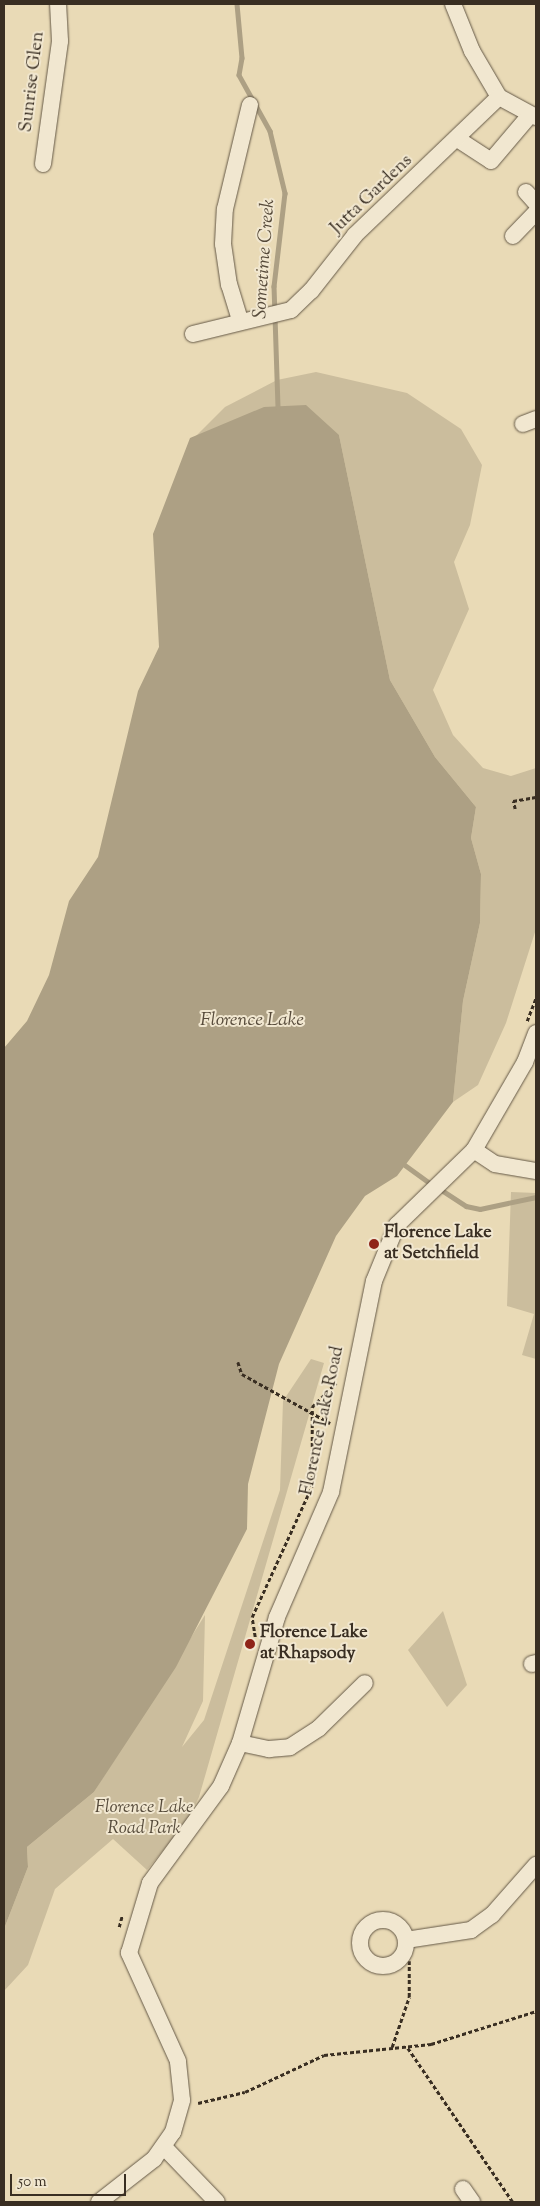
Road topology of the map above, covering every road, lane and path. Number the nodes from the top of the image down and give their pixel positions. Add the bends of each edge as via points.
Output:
1 (58, 4) edge
2 (453, 4) edge
3 (500, 97) junction
4 (250, 105) dead end
5 (533, 116) edge
6 (459, 140) junction
7 (43, 164) dead end
8 (536, 212) edge
9 (513, 236) dead end
10 (240, 320) junction
11 (193, 334) dead end
12 (536, 797) edge
13 (515, 809) dead end
14 (536, 1033) edge
15 (474, 1150) junction
16 (536, 1171) edge
17 (238, 1362) dead end
18 (342, 1428) junction
19 (365, 1684) dead end
20 (240, 1743) junction
21 (536, 1865) edge
22 (406, 1940) dead end
23 (409, 1961) dead end
24 (536, 2011) edge
25 (392, 2047) junction
26 (408, 2048) junction
27 (182, 2100) junction
28 (164, 2147) junction
29 (99, 2202) edge
30 (217, 2202) edge
31 (514, 2202) edge

1 - 7 street, Sunrise Glen via 60,41
2 - 3 street via 472,52
3 - 5 street
3 - 6 street, Jutta Gardens
4 - 10 street via 225,209 223,244 229,285
5 - 6 street via 491,161
6 - 10 street, Jutta Gardens via 355,235 311,291 291,310
8 - 9 street
10 - 11 street, Jutta Gardens
12 - 13 path via 513,801
14 - 15 street, Florence Lake Road via 525,1062
15 - 16 street via 495,1164
15 - 18 street, Florence Lake Road via 397,1225 374,1281
17 - 18 path via 242,1374
18 - 20 street, Florence Lake Road via 332,1492 277,1617
19 - 20 street via 319,1728 290,1747 269,1749
20 - 27 street, Florence Lake Road via 221,1786 150,1883 129,1953 178,2062
21 - 22 street via 492,1915 470,1930
23 - 25 path via 410,1997
24 - 26 path
25 - 26 path
25 - 27 path via 348,2049 309,2060 221,2101 204,2104
26 - 31 path
27 - 28 street, Florence Lake Road
28 - 29 street, Florence Lake Road via 138,2174
28 - 30 street

